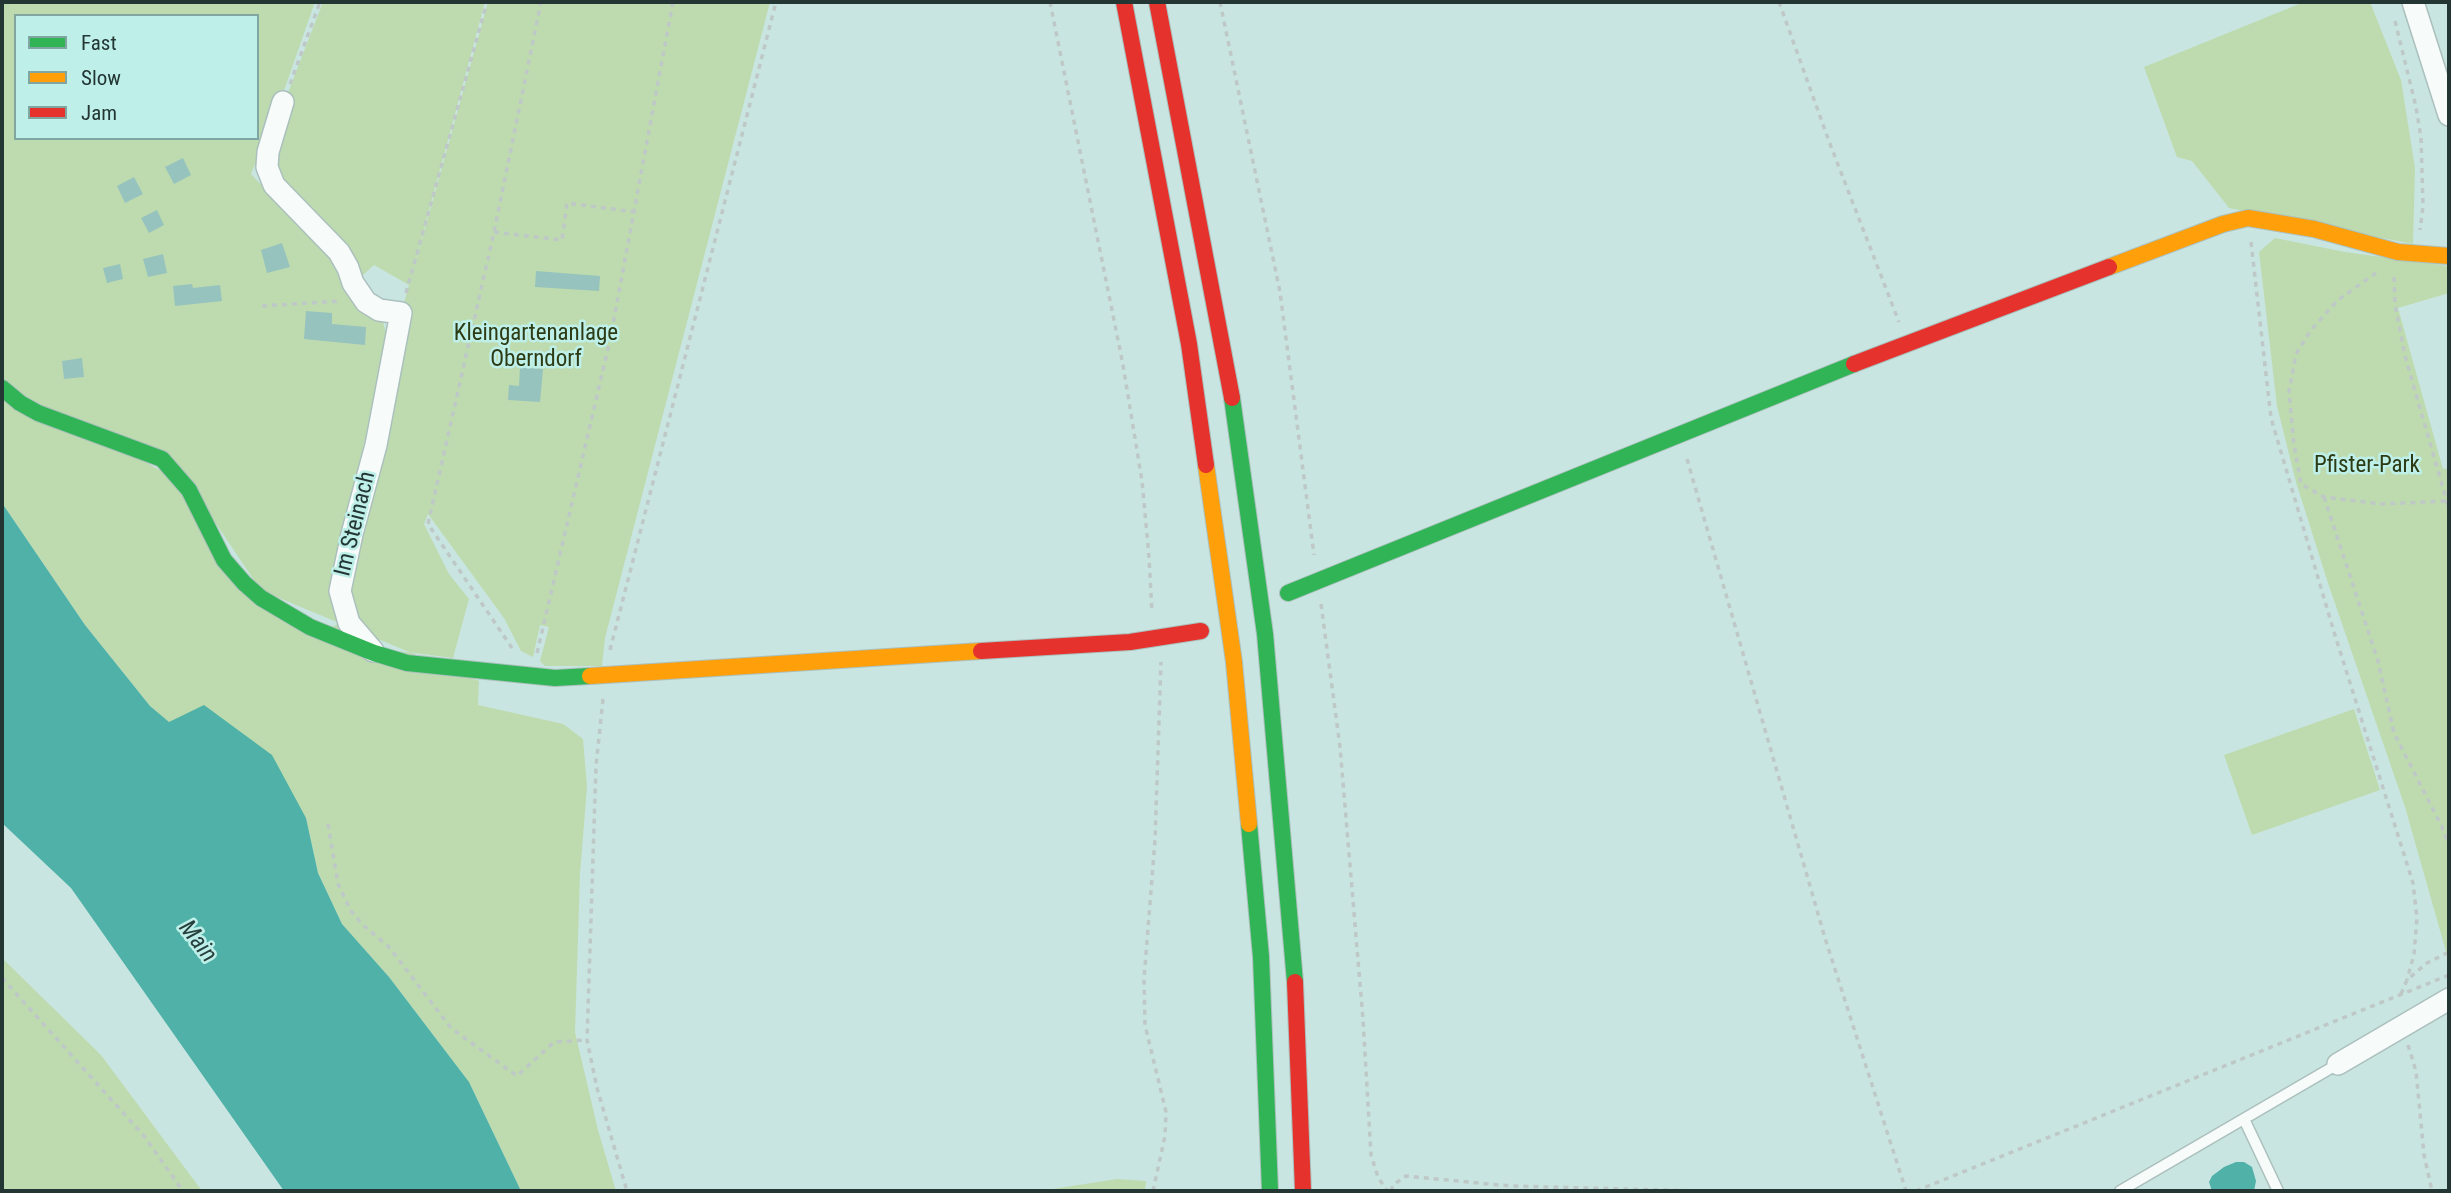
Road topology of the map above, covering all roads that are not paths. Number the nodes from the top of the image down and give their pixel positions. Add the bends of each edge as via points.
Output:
1 (1124, 2) edge
2 (1157, 2) edge
3 (2413, 2) edge
4 (283, 102) road end
5 (2449, 115) edge
6 (2449, 256) edge
7 (2, 388) edge
8 (1288, 593) dead end
9 (1201, 631) dead end
10 (374, 653) junction
11 (2449, 999) edge
12 (2338, 1064) joint
13 (2244, 1119) junction
14 (1270, 1191) edge
15 (1303, 1191) edge
16 (2120, 1191) edge
17 (2278, 1191) edge

1 - 14 main road via 1189,344 1234,662 1261,957
2 - 15 main road via 1224,348 1265,634 1291,918
3 - 5 street
4 - 10 street, Im Steinach via 268,152 267,167 274,185 339,252 366,302 379,310 401,313 376,445 340,591 349,623
6 - 8 main road via 2395,257 2314,229 2248,218 2223,223 1911,341
7 - 10 main road via 38,412 162,459 189,490 224,560 244,583 283,613
9 - 10 main road via 1157,639 555,678 407,663
11 - 12 street
12 - 13 lane
13 - 16 lane
13 - 17 lane

